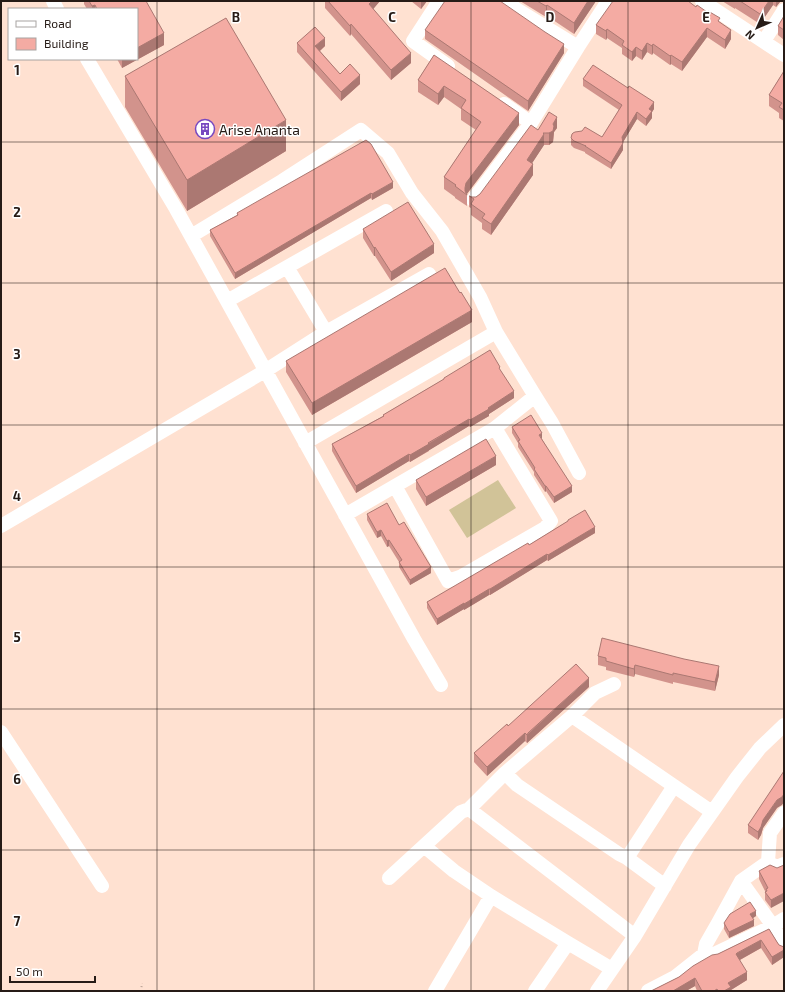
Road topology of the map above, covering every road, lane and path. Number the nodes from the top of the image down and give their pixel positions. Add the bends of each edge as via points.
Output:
1 (439, 1) edge
2 (506, 1) edge
3 (608, 1) edge
4 (702, 1) edge
5 (784, 10) edge
6 (764, 42) junction
7 (578, 47) junction
8 (784, 55) edge
9 (88, 60) edge
10 (456, 71) edge
11 (494, 97) edge
12 (531, 123) junction
13 (473, 200) edge
14 (386, 211) dead end
15 (191, 236) junction
16 (287, 268) junction
17 (429, 274) dead end
18 (227, 302) junction
19 (326, 332) junction
20 (496, 332) junction
21 (265, 371) junction
22 (535, 396) junction
23 (495, 428) junction
24 (305, 443) junction
25 (579, 472) dead end
26 (395, 486) junction
27 (345, 515) junction
28 (1, 526) edge
29 (614, 684) dead end
30 (441, 685) dead end
31 (572, 716) junction
32 (784, 725) edge
33 (1, 732) edge
34 (505, 773) junction
35 (674, 786) junction
36 (469, 809) junction
37 (712, 812) junction
38 (784, 813) edge
39 (424, 846) junction
40 (627, 858) junction
41 (768, 862) junction
42 (784, 864) edge
43 (390, 878) dead end
44 (741, 881) junction
45 (102, 886) dead end
46 (665, 886) junction
47 (491, 896) junction
48 (778, 922) edge
49 (635, 936) junction
50 (568, 944) junction
51 (784, 946) edge
52 (704, 954) junction
53 (612, 970) junction
54 (142, 983) dead end
55 (141, 991) edge
56 (435, 991) edge
57 (535, 991) edge
58 (597, 991) edge
59 (648, 991) edge

1 - 10 street via 412,41
2 - 7 street
3 - 7 street
4 - 6 street
5 - 6 street
6 - 8 street
7 - 12 street
9 - 15 street
11 - 12 street
12 - 13 street
14 - 16 street
15 - 18 street
15 - 20 street via 361,130 388,153 412,193 442,231 480,297
16 - 18 street
16 - 19 street
17 - 19 street
18 - 21 street
19 - 21 street
20 - 22 street
20 - 24 street
21 - 24 street
21 - 28 street
22 - 23 street
22 - 25 street
23 - 26 street
23 - 26 street via 551,521 546,528 460,577 448,581
24 - 27 street
26 - 27 street
27 - 30 street
29 - 31 street via 595,693
31 - 34 street
31 - 35 street
32 - 37 street via 760,748
33 - 45 street
34 - 36 street
34 - 40 street via 517,785
35 - 37 street
35 - 40 street
36 - 39 street via 461,812
36 - 49 street
37 - 46 street
38 - 41 street via 770,833
39 - 43 street
39 - 47 street via 454,871
40 - 46 street
41 - 42 street via 777,867
41 - 44 street
44 - 48 street
44 - 52 street via 706,944
46 - 49 street
47 - 50 street
47 - 56 street
48 - 51 street
48 - 52 street via 714,954
49 - 53 street
50 - 53 street
50 - 57 street
52 - 59 street via 675,977
53 - 58 street
54 - 55 path

